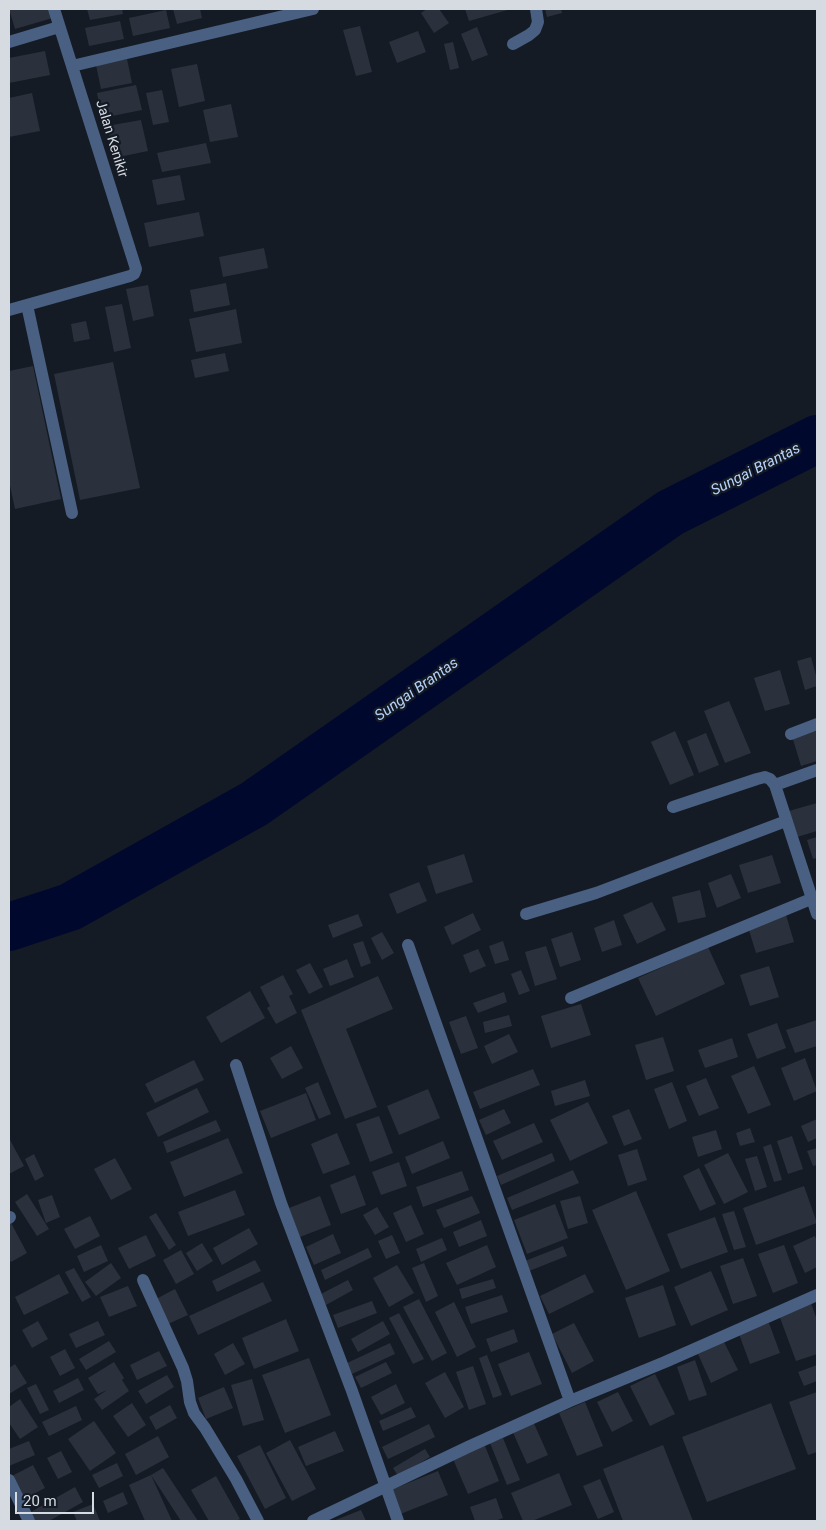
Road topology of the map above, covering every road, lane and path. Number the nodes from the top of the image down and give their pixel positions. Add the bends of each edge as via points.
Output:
1 (54, 9) edge
2 (313, 9) edge
3 (536, 9) edge
4 (59, 27) junction
5 (9, 42) edge
6 (513, 44) dead end
7 (72, 66) junction
8 (27, 305) junction
9 (9, 310) edge
10 (72, 513) dead end
11 (817, 724) edge
12 (791, 734) dead end
13 (817, 770) edge
14 (775, 785) junction
15 (674, 807) dead end
16 (786, 821) junction
17 (811, 899) junction
18 (526, 914) dead end
19 (817, 914) edge
20 (408, 944) dead end
21 (571, 998) dead end
22 (236, 1066) dead end
23 (143, 1280) dead end
24 (817, 1295) edge
25 (570, 1401) junction
26 (9, 1480) edge
27 (386, 1487) junction
28 (29, 1521) edge
29 (258, 1521) edge
30 (313, 1521) edge
31 (398, 1521) edge

1 - 4 street, Jalan Kenikir
2 - 7 street
3 - 6 street via 538,22 535,30
4 - 5 street
4 - 7 street, Jalan Kenikir
7 - 8 street, Jalan Kenikir via 136,269 130,276
8 - 9 street
8 - 10 street
11 - 12 street
13 - 14 street
14 - 15 street via 765,777
14 - 16 street
16 - 17 street
16 - 18 street via 596,893
17 - 19 street
17 - 21 street
20 - 25 street
22 - 27 street via 280,1203
23 - 29 street via 183,1368 194,1413
24 - 25 street
25 - 27 street
26 - 28 street
27 - 30 street
27 - 31 street

